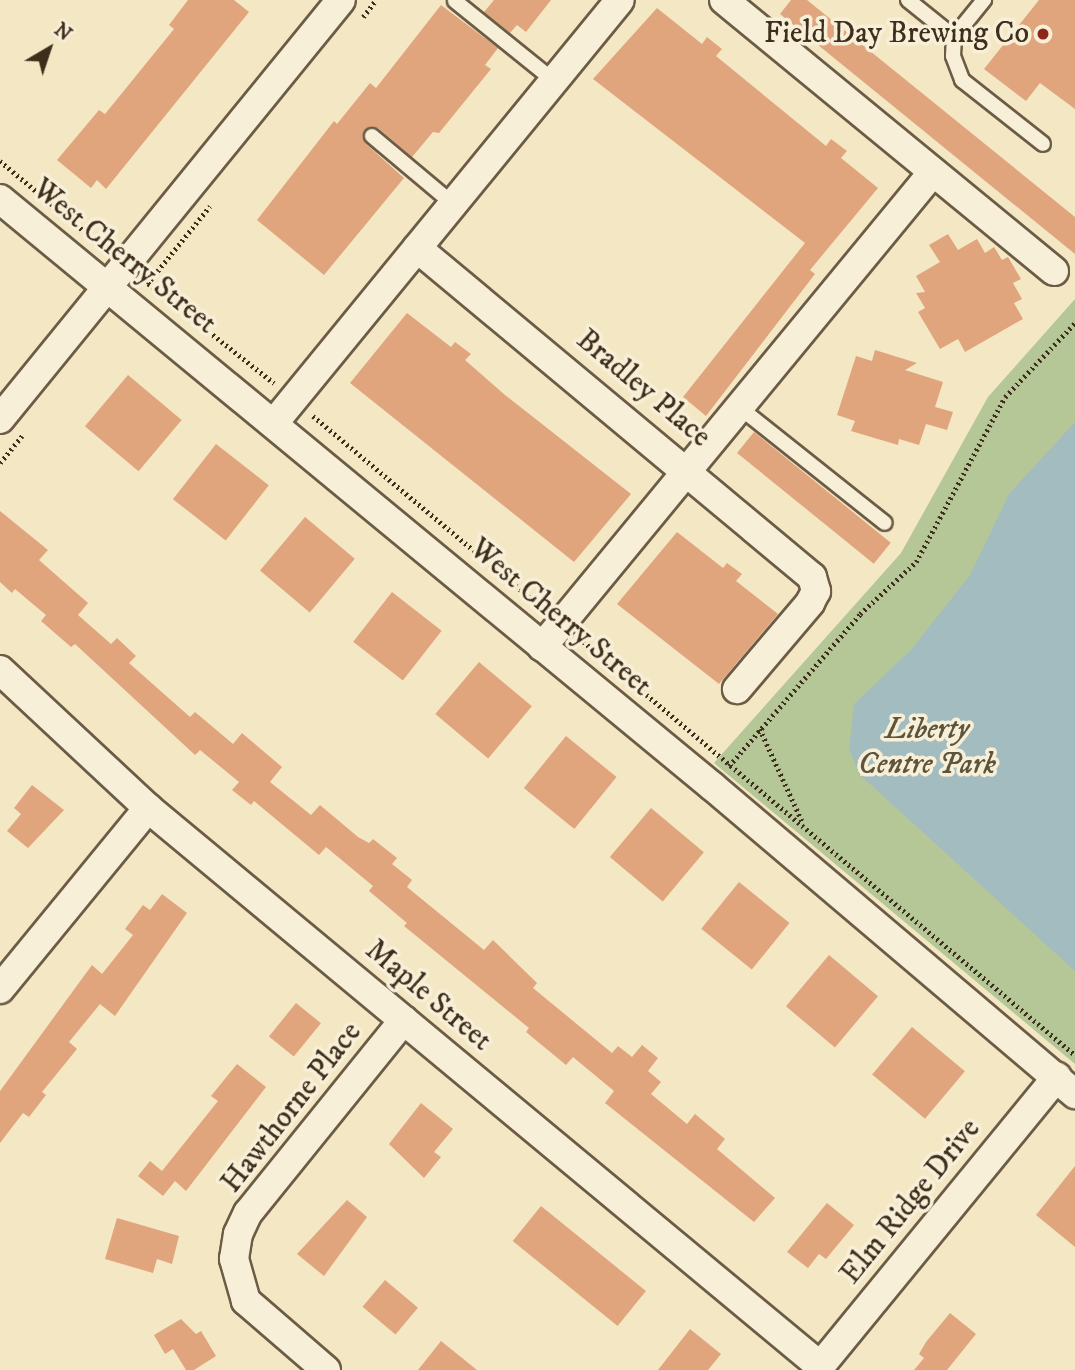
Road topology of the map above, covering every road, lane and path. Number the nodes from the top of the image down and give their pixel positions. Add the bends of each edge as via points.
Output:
1 (341, 0) edge
2 (620, 0) edge
3 (724, 0) edge
4 (908, 0) edge
5 (984, 0) edge
6 (455, 1) edge
7 (954, 37) junction
8 (554, 81) junction
9 (372, 136) dead end
10 (1043, 144) dead end
11 (0, 162) edge
12 (933, 172) junction
13 (0, 199) edge
14 (453, 204) junction
15 (416, 248) junction
16 (1054, 271) dead end
17 (117, 275) junction
18 (1075, 323) edge
19 (294, 399) junction
20 (739, 407) junction
21 (0, 419) edge
22 (274, 423) junction
23 (688, 469) junction
24 (885, 523) dead end
25 (562, 624) junction
26 (542, 648) junction
27 (0, 670) edge
28 (737, 689) dead end
29 (760, 729) junction
30 (730, 764) junction
31 (148, 808) junction
32 (805, 827) junction
33 (0, 989) edge
34 (404, 1020) junction
35 (1075, 1055) edge
36 (1066, 1085) edge
37 (819, 1368) edge
38 (326, 1370) edge

1 - 17 street
2 - 8 street
3 - 12 street
4 - 7 lane
5 - 7 lane
6 - 8 lane
7 - 10 lane via 953,55 962,80
8 - 14 street
9 - 14 lane
11 - 17 path
12 - 16 street
12 - 20 street
13 - 17 street, West Cherry Street
14 - 15 street
15 - 19 street
15 - 23 street, Bradley Place
17 - 19 path
17 - 21 street
17 - 22 street, West Cherry Street
18 - 29 path via 1005,397 916,562 860,614
19 - 22 street
19 - 25 path
20 - 23 street
20 - 24 lane
22 - 26 street, West Cherry Street
23 - 25 street
23 - 28 street, Bradley Place via 804,567 816,591
25 - 26 street
25 - 30 path
26 - 36 street, West Cherry Street
27 - 31 street, Maple Street
29 - 30 path
29 - 32 path
30 - 32 path
31 - 33 street
31 - 34 street, Maple Street
32 - 35 path
34 - 37 street, Maple Street
34 - 38 street, Hawthorne Place via 248,1213 238,1234 234,1259 246,1301
36 - 37 street, Elm Ridge Drive

